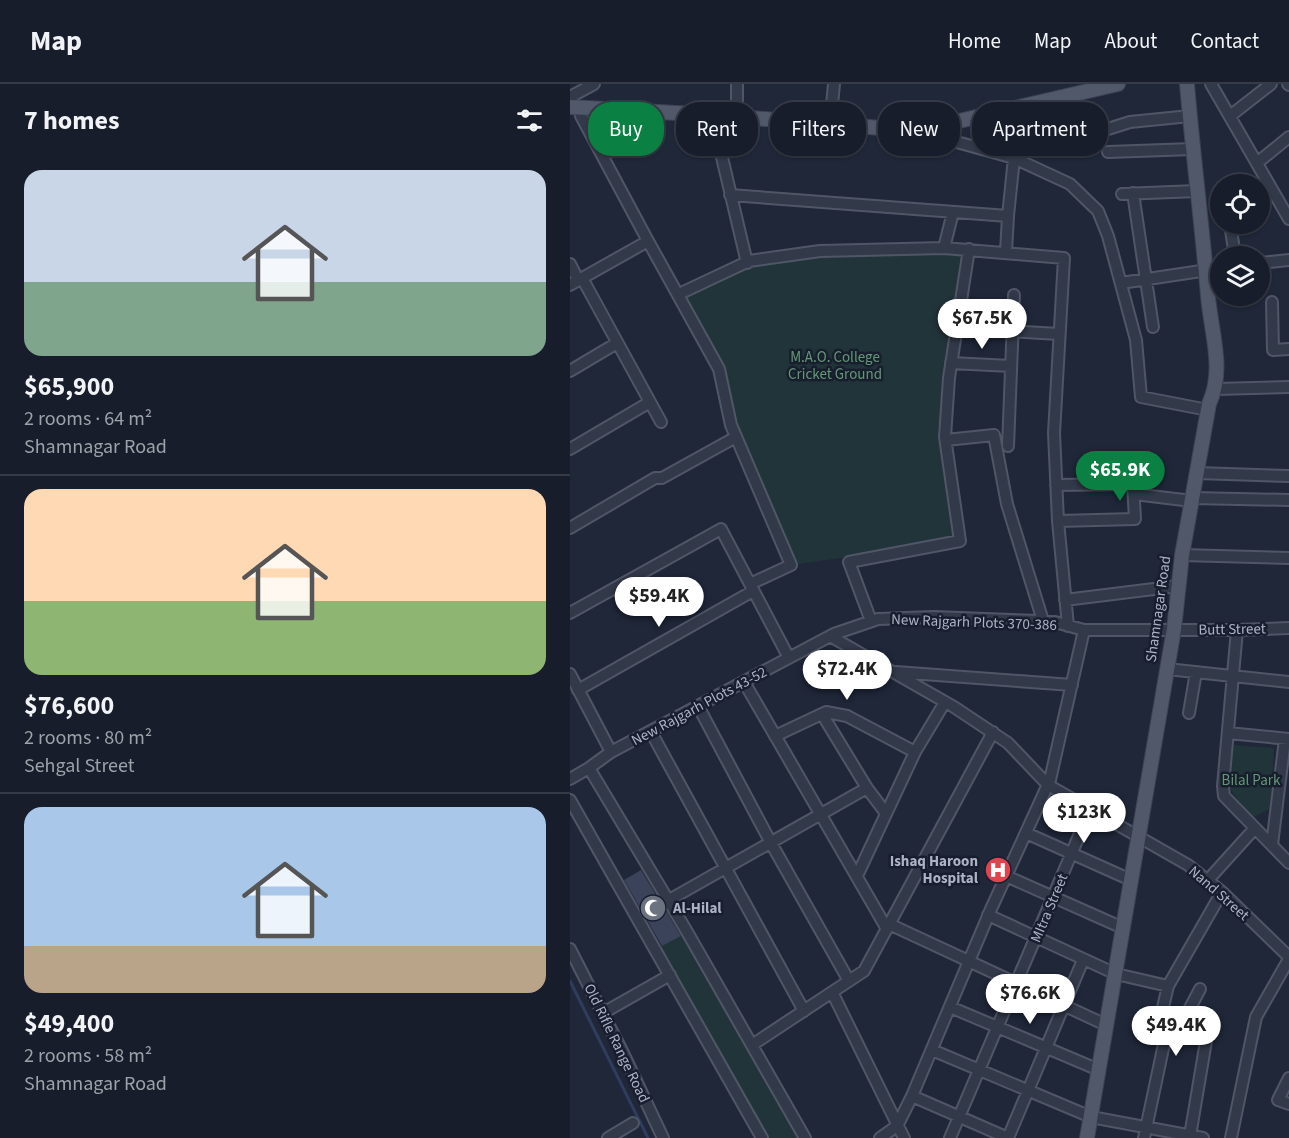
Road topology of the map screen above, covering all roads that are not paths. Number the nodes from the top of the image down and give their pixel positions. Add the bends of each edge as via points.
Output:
1 (594, 84) edge
2 (737, 84) edge
3 (834, 84) edge
4 (1118, 84) edge
5 (1187, 84) edge
6 (1211, 84) edge
7 (1271, 84) edge
8 (570, 97) edge
9 (737, 102) edge
10 (832, 102) edge
11 (575, 107) edge
12 (676, 113) edge
13 (1190, 116) junction
14 (1230, 116) junction
15 (960, 121) edge
16 (1108, 129) edge
17 (1289, 136) edge
18 (960, 143) edge
19 (1193, 149) junction
20 (1108, 152) dead end
21 (721, 156) edge
22 (1014, 158) junction
23 (1257, 163) junction
24 (1197, 191) junction
25 (729, 195) junction
26 (953, 212) junction
27 (1008, 216) junction
28 (1288, 216) edge
29 (648, 241) junction
30 (944, 248) junction
31 (969, 249) junction
32 (1006, 252) junction
33 (1289, 260) edge
34 (747, 263) junction
35 (1270, 263) edge
36 (570, 264) edge
37 (1210, 269) edge
38 (1206, 270) junction
39 (1146, 279) junction
40 (577, 281) edge
41 (1121, 283) junction
42 (679, 294) junction
43 (1014, 295) dead end
44 (1272, 302) dead end
45 (1153, 327) dead end
46 (957, 328) junction
47 (1012, 331) junction
48 (1059, 334) junction
49 (616, 343) junction
50 (1289, 349) edge
51 (951, 363) junction
52 (1011, 366) junction
53 (570, 371) edge
54 (1289, 387) edge
55 (1215, 389) junction
56 (650, 402) junction
57 (1208, 410) junction
58 (661, 422) dead end
59 (736, 437) junction
60 (946, 440) junction
61 (1008, 446) dead end
62 (570, 449) edge
63 (1197, 473) junction
64 (1289, 476) edge
65 (1056, 485) junction
66 (1134, 494) junction
67 (1192, 500) junction
68 (1289, 500) edge
69 (1058, 521) junction
70 (570, 528) edge
71 (1182, 555) junction
72 (1289, 558) edge
73 (1178, 586) junction
74 (752, 587) junction
75 (1065, 600) junction
76 (570, 613) edge
77 (871, 621) junction
78 (1043, 621) junction
79 (1068, 626) junction
80 (1289, 628) edge
81 (1174, 629) junction
82 (1084, 630) junction
83 (1237, 630) junction
84 (830, 636) junction
85 (789, 658) junction
86 (1167, 669) junction
87 (893, 672) junction
88 (1196, 672) junction
89 (570, 674) edge
90 (1233, 677) junction
91 (744, 682) junction
92 (1289, 682) edge
93 (1072, 686) junction
94 (578, 690) junction
95 (945, 702) junction
96 (698, 706) junction
97 (1190, 713) dead end
98 (822, 714) junction
99 (651, 732) junction
100 (993, 732) junction
101 (1228, 733) junction
102 (775, 736) junction
103 (1287, 739) edge
104 (611, 752) junction
105 (915, 752) junction
106 (590, 768) junction
107 (570, 779) edge
108 (1047, 785) junction
109 (867, 788) junction
110 (570, 800) edge
111 (1090, 810) junction
112 (885, 812) junction
113 (820, 815) junction
114 (1255, 828) junction
115 (1026, 833) junction
116 (1139, 837) junction
117 (771, 843) junction
118 (1272, 845) junction
119 (1072, 854) junction
120 (1289, 863) edge
121 (726, 869) junction
122 (857, 876) junction
123 (1006, 876) junction
124 (1131, 880) junction
125 (1208, 880) junction
126 (1222, 892) junction
127 (1054, 897) junction
128 (669, 900) junction
129 (988, 915) junction
130 (888, 926) junction
131 (1123, 927) junction
132 (1036, 938) junction
133 (570, 949) edge
134 (1289, 958) edge
135 (1083, 960) junction
136 (969, 962) junction
137 (1116, 974) junction
138 (670, 975) junction
139 (849, 981) junction
140 (1017, 983) junction
141 (1168, 987) junction
142 (1200, 989) dead end
143 (832, 992) junction
144 (1064, 1005) junction
145 (950, 1007) junction
146 (804, 1011) junction
147 (603, 1013) junction
148 (1106, 1025) junction
149 (1168, 1025) junction
150 (998, 1027) junction
151 (1206, 1041) dead end
152 (752, 1045) junction
153 (1047, 1048) junction
154 (932, 1050) junction
155 (979, 1070) junction
156 (1099, 1070) junction
157 (1289, 1078) edge
158 (1028, 1091) junction
159 (912, 1096) junction
160 (1289, 1104) edge
161 (959, 1117) junction
162 (1091, 1117) junction
163 (633, 1123) dead end
164 (897, 1126) junction
165 (1145, 1133) edge
166 (1190, 1136) junction
167 (608, 1138) edge
168 (663, 1138) edge
169 (762, 1138) edge
170 (805, 1138) edge
171 (880, 1138) edge
172 (904, 1138) edge
173 (950, 1138) edge
174 (1008, 1138) edge
175 (1087, 1138) edge
176 (1203, 1138) edge
177 (1231, 1138) edge

1 - 8 street
2 - 9 street
3 - 10 street
4 - 15 main road
5 - 13 main road, Shamnagar Road
6 - 14 street
7 - 14 street
11 - 12 main road
11 - 29 street
13 - 16 street via 1130,122
13 - 19 main road, Shamnagar Road
14 - 23 street
17 - 23 street
18 - 22 street
19 - 20 street
19 - 24 main road, Shamnagar Road
21 - 25 street
22 - 27 street
22 - 41 street via 1070,184 1098,211
23 - 28 street
24 - 38 main road, Shamnagar Road
24 - 39 street via 1127,194
25 - 26 street
25 - 34 street
26 - 27 street
26 - 30 street
27 - 32 street
29 - 40 street
29 - 42 street
30 - 31 street
30 - 34 street via 820,251
31 - 32 street
31 - 46 street
32 - 48 street via 1064,258
33 - 35 street
34 - 42 street
36 - 40 street
37 - 38 street
38 - 39 street
38 - 55 main road, Shamnagar Road via 1216,347
39 - 41 street
39 - 45 street
40 - 49 street
41 - 57 street via 1136,340 1141,397
42 - 59 street via 720,369 730,425
43 - 47 street
44 - 50 street via 1273,350
46 - 47 street
46 - 51 street
47 - 48 street
47 - 52 street
48 - 65 street via 1054,433
49 - 53 street
49 - 56 street
51 - 52 street
51 - 60 street
52 - 61 street
54 - 55 street
55 - 57 main road, Shamnagar Road
56 - 58 street
56 - 62 street
57 - 63 main road, Shamnagar Road
59 - 70 street
59 - 74 street via 792,565
60 - 77 street via 960,541 849,562
60 - 78 street via 994,435 1007,504
63 - 64 street
63 - 67 main road, Shamnagar Road
65 - 66 street via 1133,484
65 - 69 street
66 - 67 street
66 - 69 street via 1135,519
67 - 68 street
67 - 71 main road, Shamnagar Road
69 - 75 street
71 - 72 street
71 - 73 main road, Shamnagar Road
73 - 75 street
73 - 81 main road, Shamnagar Road
74 - 76 street via 721,529
74 - 85 street
74 - 94 street
75 - 79 street
77 - 78 street, New Rajgarh Plots 370-386 via 934,617
77 - 84 street, New Rajgarh Plots 370-386
78 - 79 street, New Rajgarh Plots 370-386
79 - 82 street, New Rajgarh Plots 370-386
80 - 83 street, Butt Street
81 - 82 street, New Rajgarh Plots 370-386
81 - 83 street, Butt Street
81 - 86 main road, Shamnagar Road
82 - 93 street
83 - 90 street
84 - 85 street, New Rajgarh Plots 43-52
84 - 87 street, Nand Street
85 - 91 street, New Rajgarh Plots 43-52
86 - 88 street
86 - 116 main road, Shamnagar Road
87 - 93 street
87 - 95 street, Nand Street
88 - 90 street
88 - 97 street
89 - 94 street
90 - 92 street
90 - 101 street
91 - 96 street, New Rajgarh Plots 43-52
91 - 102 street
93 - 108 street
94 - 104 street
95 - 100 street, Nand Street
95 - 105 street
96 - 99 street, New Rajgarh Plots 43-52
96 - 117 street
98 - 102 street
98 - 105 street via 847,716
98 - 109 street
99 - 104 street, New Rajgarh Plots 43-52
99 - 121 street
100 - 108 street, Nand Street
100 - 130 street
101 - 103 street
101 - 114 street via 1224,796
102 - 113 street
103 - 118 street
104 - 106 street, New Rajgarh Plots 43-52
105 - 112 street
106 - 107 street, New Rajgarh Plots 43-52
106 - 128 street
108 - 111 street, Nand Street
108 - 115 street
109 - 112 street
109 - 113 street
110 - 138 street
111 - 116 street, Nand Street
111 - 119 street, MItra Street
112 - 122 street
113 - 117 street
113 - 122 street
114 - 118 street
114 - 125 street
115 - 119 street
115 - 123 street
116 - 124 main road, Shamnagar Road
116 - 125 street, Nand Street
117 - 121 street
117 - 139 street
118 - 120 street
119 - 124 street
119 - 127 street, MItra Street
121 - 128 street
121 - 146 street
122 - 130 street
123 - 127 street
123 - 129 street
124 - 131 main road, Shamnagar Road
125 - 126 street, Nand Street
126 - 134 street, Nand Street
126 - 141 street
127 - 131 street
127 - 132 street, MItra Street
128 - 152 street
129 - 132 street
129 - 136 street
130 - 136 street
130 - 139 street via 864,971
131 - 137 main road, Shamnagar Road
132 - 135 street
132 - 140 street, MItra Street
133 - 147 street, Old Rifle Range Road
134 - 177 street via 1256,1017
135 - 137 street
135 - 144 street
136 - 140 street
136 - 145 street
137 - 141 street
137 - 148 main road, Shamnagar Road
138 - 147 street
138 - 169 street
139 - 143 street
140 - 144 street
140 - 150 street, MItra Street
141 - 149 street via 1160,1020
142 - 149 street via 1180,1027
143 - 146 street
143 - 164 street
144 - 148 street
144 - 153 street
145 - 150 street
145 - 154 street
146 - 152 street
147 - 168 street, Old Rifle Range Road
148 - 156 main road, Shamnagar Road
149 - 165 street
150 - 153 street
150 - 155 street, MItra Street
151 - 166 street
152 - 170 street
153 - 156 street
153 - 158 street
154 - 155 street
154 - 159 street
155 - 158 street
155 - 161 street, MItra Street
156 - 162 main road, Shamnagar Road
157 - 160 street via 1278,1100
158 - 162 street
158 - 174 street
159 - 161 street
159 - 164 street
161 - 173 street, MItra Street
161 - 174 street
162 - 165 street
162 - 175 main road, Shamnagar Road
163 - 167 street
164 - 171 street
164 - 172 street
165 - 166 street
166 - 176 street

